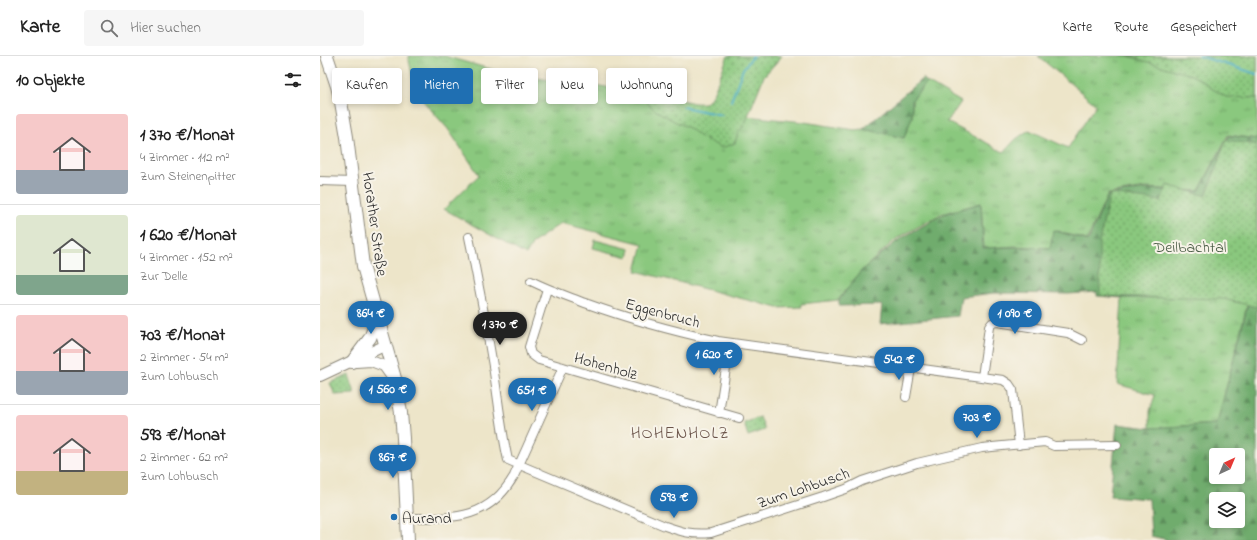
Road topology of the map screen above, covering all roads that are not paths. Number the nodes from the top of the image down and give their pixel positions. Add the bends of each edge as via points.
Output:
1 (327, 56) edge
2 (320, 181) edge
3 (353, 182) junction
4 (469, 237) dead end
5 (531, 281) dead end
6 (547, 289) junction
7 (378, 318) junction
8 (1082, 340) dead end
9 (730, 343) junction
10 (386, 345) junction
11 (352, 362) junction
12 (563, 367) junction
13 (911, 368) junction
14 (320, 376) edge
15 (982, 377) junction
16 (396, 382) junction
17 (906, 397) dead end
18 (719, 413) junction
19 (739, 418) dead end
20 (1019, 445) junction
21 (1117, 445) dead end
22 (518, 465) junction
23 (407, 518) junction
24 (408, 540) edge

1 - 3 main road, Horather Straße via 341,102
2 - 3 street
3 - 7 main road, Horather Straße via 363,266
4 - 22 street, Zum Lohbusch via 491,352 504,443 508,460
5 - 6 street, Eggenbruch
6 - 9 street, Eggenbruch via 617,315
6 - 12 street, Hohenholz via 529,347 539,360
7 - 10 main road, Horather Straße
7 - 11 main road via 370,338
8 - 15 street via 1068,333 992,323 989,328
9 - 13 street, Eggenbruch
9 - 18 street
10 - 11 street
10 - 16 main road, Horather Straße
11 - 14 street
11 - 16 street via 371,361 384,366
12 - 18 street, Hohenholz
12 - 22 street
13 - 15 street, Eggenbruch
13 - 17 street
15 - 20 street, Eggenbruch via 1003,380 1010,384 1013,390
16 - 23 main road, Horather Straße via 402,423
18 - 19 street, Hohenholz
20 - 21 street, Zum Lohbusch via 1045,442 1054,446
20 - 22 street, Zum Lohbusch via 982,448 917,463 762,517 711,533 699,534 665,526
22 - 23 street via 508,487 484,507 472,513 445,518
23 - 24 main road, Horather Straße

